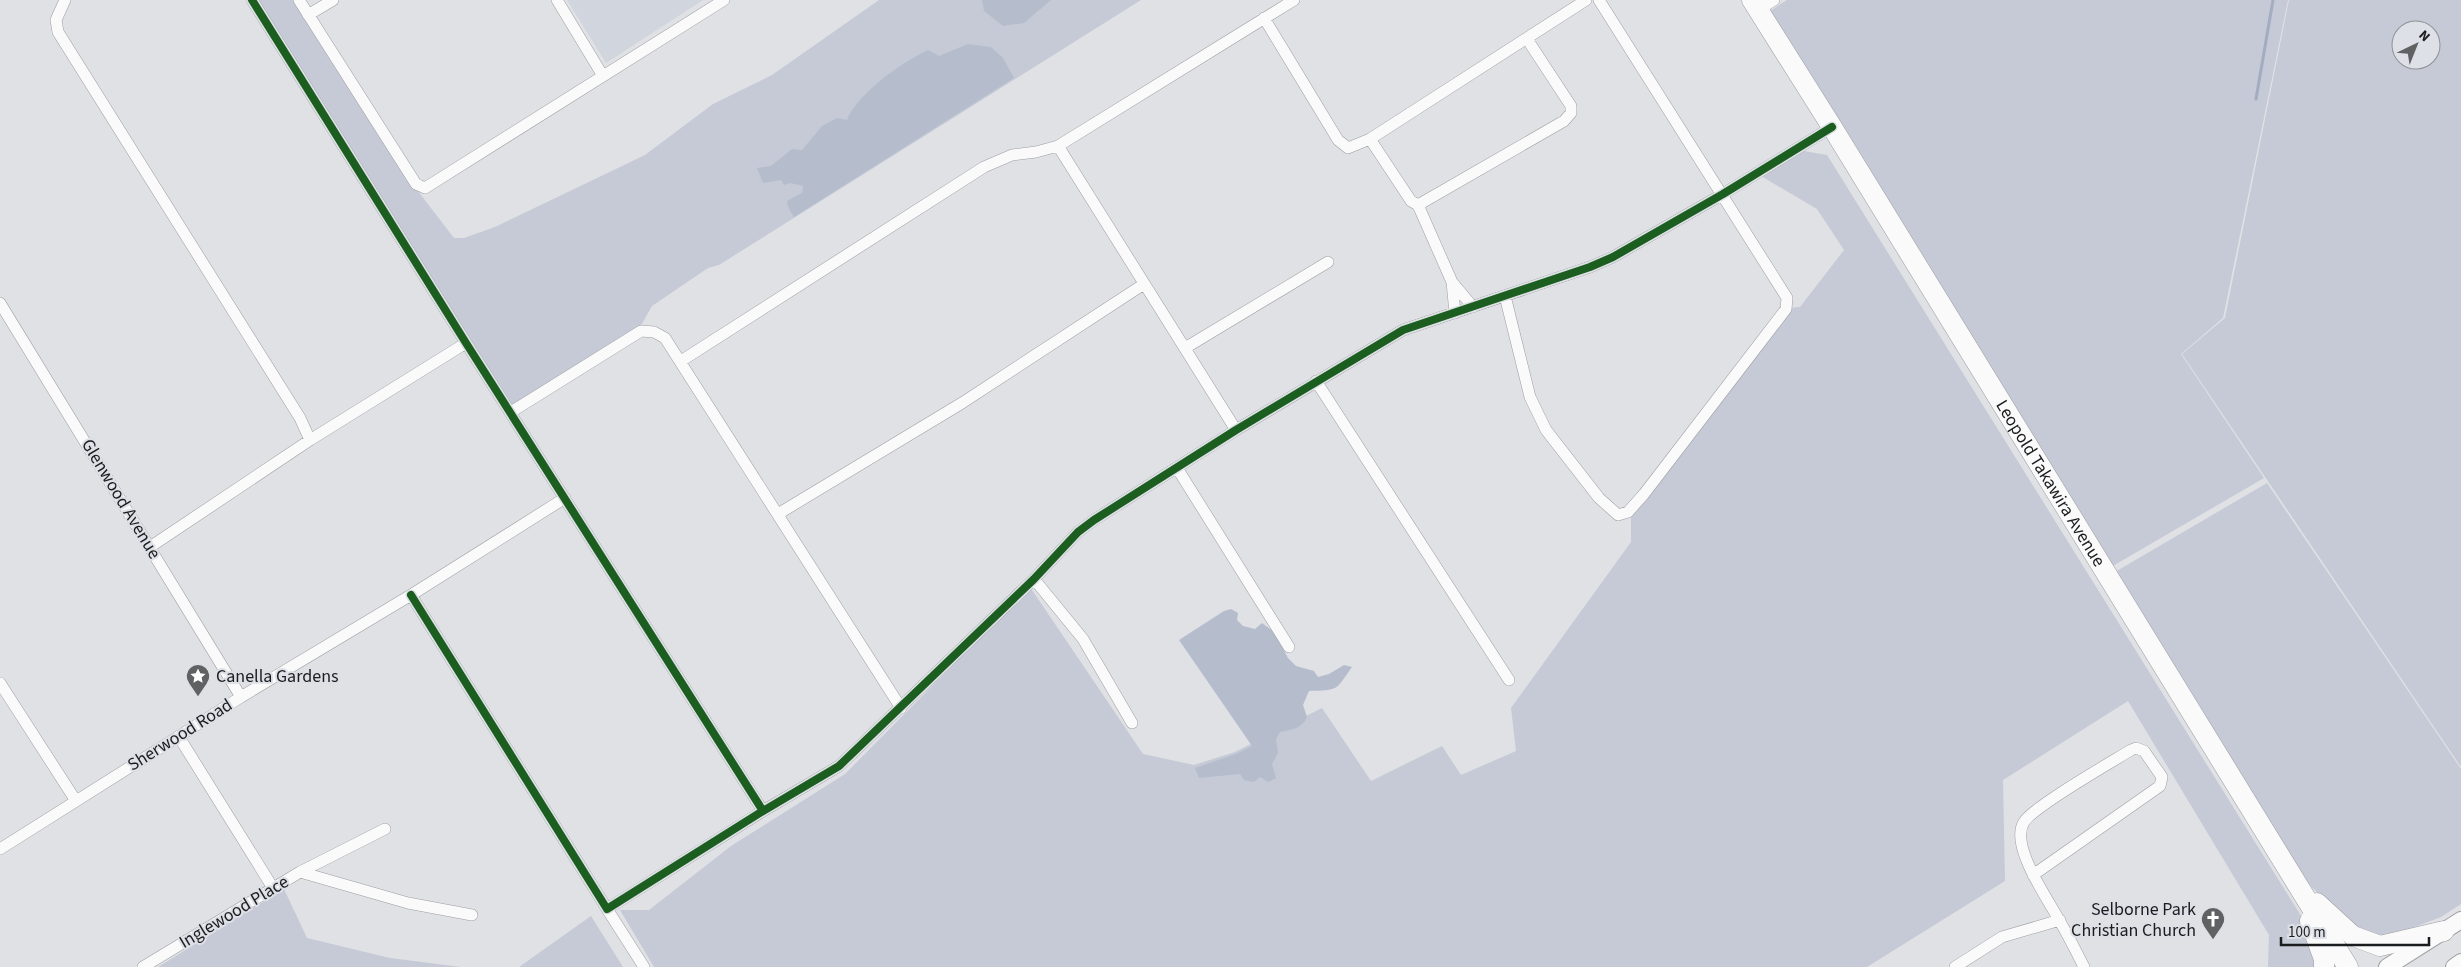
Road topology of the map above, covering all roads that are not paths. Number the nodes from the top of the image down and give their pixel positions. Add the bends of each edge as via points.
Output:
1 (66, 0) edge
2 (252, 0) edge
3 (299, 0) edge
4 (333, 0) edge
5 (558, 0) edge
6 (724, 0) edge
7 (1294, 0) edge
8 (1586, 0) edge
9 (1599, 0) edge
10 (1761, 3) edge
11 (308, 15) junction
12 (1264, 18) junction
13 (1528, 39) junction
14 (603, 76) junction
15 (1832, 127) junction
16 (1370, 139) junction
17 (1058, 146) junction
18 (1723, 194) junction
19 (1418, 205) junction
20 (1328, 262) dead end
21 (1452, 282) junction
22 (1144, 284) junction
23 (1505, 296) junction
24 (0, 303) edge
25 (1473, 307) junction
26 (1455, 313) junction
27 (466, 344) junction
28 (1185, 348) junction
29 (681, 361) junction
30 (1316, 382) junction
31 (510, 412) junction
32 (1236, 430) junction
33 (310, 440) junction
34 (1177, 468) junction
35 (565, 498) junction
36 (778, 514) junction
37 (150, 546) junction
38 (1034, 579) junction
39 (412, 595) junction
40 (1289, 647) dead end
41 (1509, 680) dead end
42 (0, 682) edge
43 (241, 697) junction
44 (901, 708) junction
45 (1132, 723) dead end
46 (179, 737) junction
47 (76, 801) junction
48 (763, 811) junction
49 (385, 829) dead end
50 (0, 848) edge
51 (300, 872) junction
52 (2033, 875) junction
53 (2297, 884) junction
54 (272, 888) junction
55 (607, 909) junction
56 (472, 915) dead end
57 (2060, 920) junction
58 (2461, 920) edge
59 (2444, 930) junction
60 (2461, 962) edge
61 (143, 967) edge
62 (644, 967) edge
63 (1954, 967) edge
64 (2084, 967) edge
65 (2324, 967) edge
66 (2348, 967) edge
67 (2387, 967) edge
68 (2454, 967) edge

1 - 33 street via 56,20 58,32 300,418
2 - 27 street
3 - 11 street
4 - 11 street
5 - 14 street
6 - 14 street
7 - 12 street
8 - 13 street
9 - 18 street
10 - 15 highway, Leopold Takawira Avenue
11 - 14 street via 420,187 431,186
12 - 16 street via 1338,140 1348,148
12 - 17 street
13 - 16 street
13 - 19 street via 1571,106 1569,117
15 - 18 street
15 - 53 highway, Leopold Takawira Avenue
16 - 19 street via 1411,201
17 - 22 street
17 - 29 street via 1012,155 984,167
18 - 23 street via 1613,257
18 - 23 street via 1787,298 1786,309 1644,494 1623,514 1613,512 1599,498 1546,430 1530,398
19 - 21 street
20 - 28 street
21 - 25 street
21 - 26 street
22 - 28 street
22 - 36 street via 962,403
23 - 25 street
24 - 37 street, Glenwood Avenue
25 - 26 street
26 - 30 street via 1403,330
27 - 31 street
27 - 33 street
28 - 32 street
29 - 31 street via 665,338 641,330
29 - 36 street
30 - 32 street
30 - 41 street
31 - 35 street
32 - 34 street
33 - 37 street
34 - 38 street via 1087,525
34 - 40 street
35 - 39 street, Sherwood Road
35 - 48 street
36 - 44 street
37 - 43 street, Glenwood Avenue
38 - 44 street
38 - 45 street via 1083,639
39 - 43 street, Sherwood Road
39 - 55 street
42 - 47 street
43 - 46 street, Sherwood Road
44 - 48 street via 839,766
46 - 47 street, Sherwood Road
46 - 54 street
47 - 50 street, Sherwood Road
48 - 55 street
49 - 51 street, Inglewood Place
51 - 54 street, Inglewood Place
51 - 56 street via 408,903
52 - 52 street via 2160,786 2162,777 2144,751 2131,750 2026,820 2021,827 2021,838
52 - 57 street
53 - 59 highway via 2353,936 2366,943 2380,946
53 - 65 highway via 2324,958
53 - 66 highway, Leopold Takawira Avenue
54 - 61 street, Inglewood Place
55 - 62 street
57 - 63 street via 2002,937
57 - 64 street
58 - 59 main road
59 - 67 main road
60 - 68 main road

